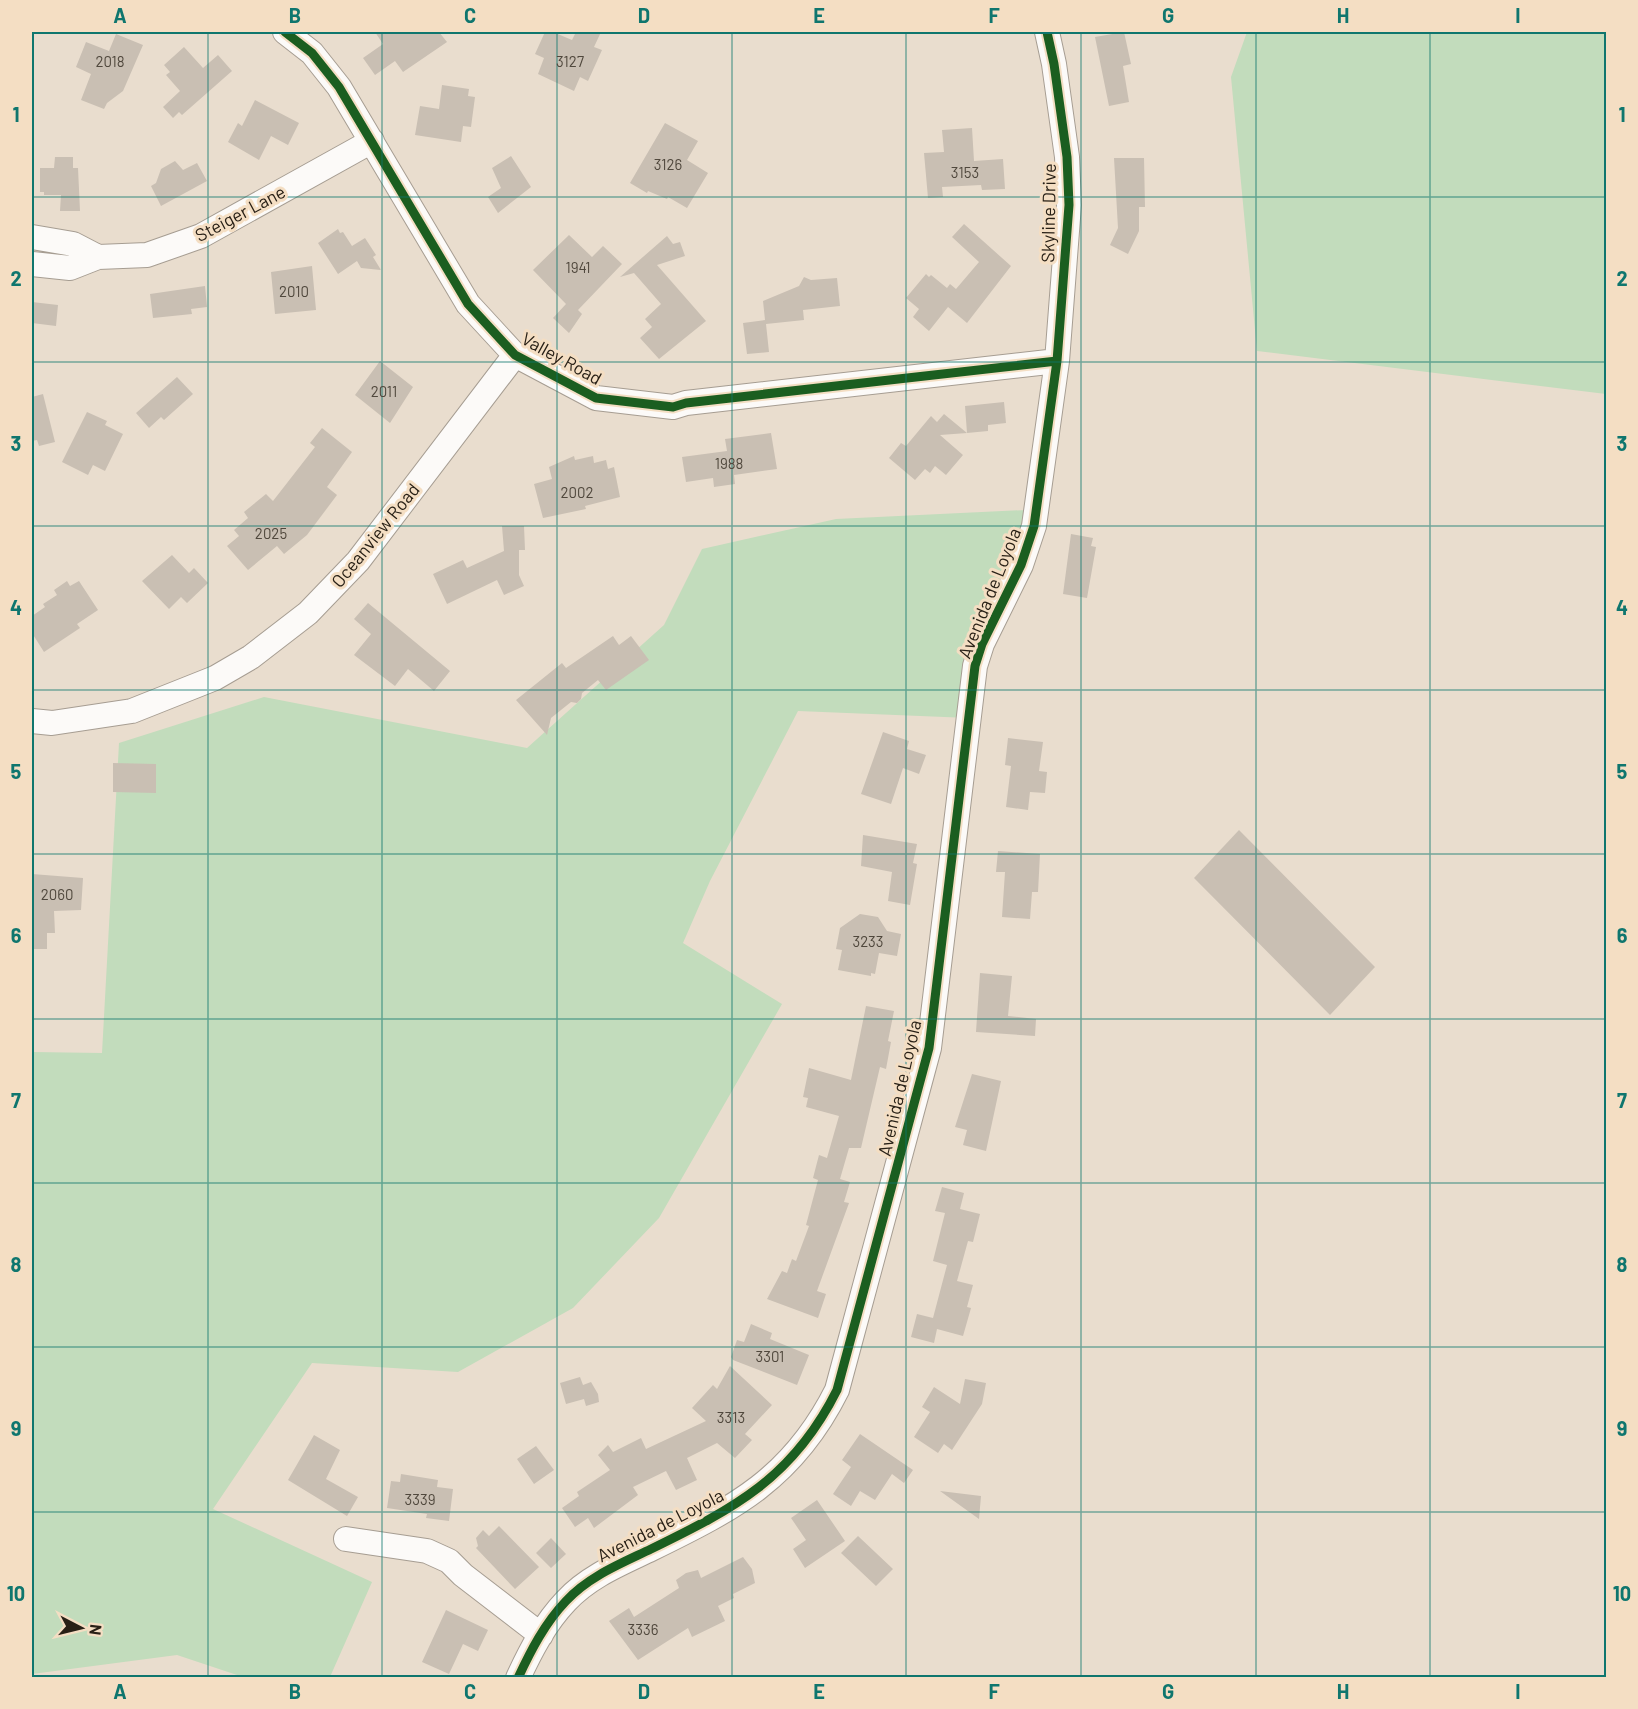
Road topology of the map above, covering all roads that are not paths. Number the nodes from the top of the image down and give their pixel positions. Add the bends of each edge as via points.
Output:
1 (285, 32) edge
2 (1047, 32) edge
3 (372, 141) junction
4 (32, 237) edge
5 (98, 257) junction
6 (32, 264) edge
7 (515, 355) junction
8 (1057, 360) junction
9 (32, 721) edge
10 (345, 1539) dead end
11 (541, 1635) junction
12 (518, 1677) edge

1 - 3 street, Valley Road via 319,62 339,87
2 - 8 street, Skyline Drive via 1067,157 1069,205
3 - 5 street, Steiger Lane via 201,236 147,255
3 - 7 street, Valley Road via 468,303
4 - 5 street, Steiger Lane via 73,244
5 - 6 street, Steiger Lane via 70,268
7 - 8 street, Valley Road via 596,398 673,407
7 - 9 street, Oceanview Road via 358,561 309,613 251,657 215,678 132,711 52,723
8 - 11 street, Avenida de Loyola via 1034,526 1021,565 975,666 929,1048 837,1390 791,1461 767,1483 723,1514 603,1572 567,1600
10 - 11 street via 428,1551 449,1561
11 - 12 street, Avenida de Loyola

